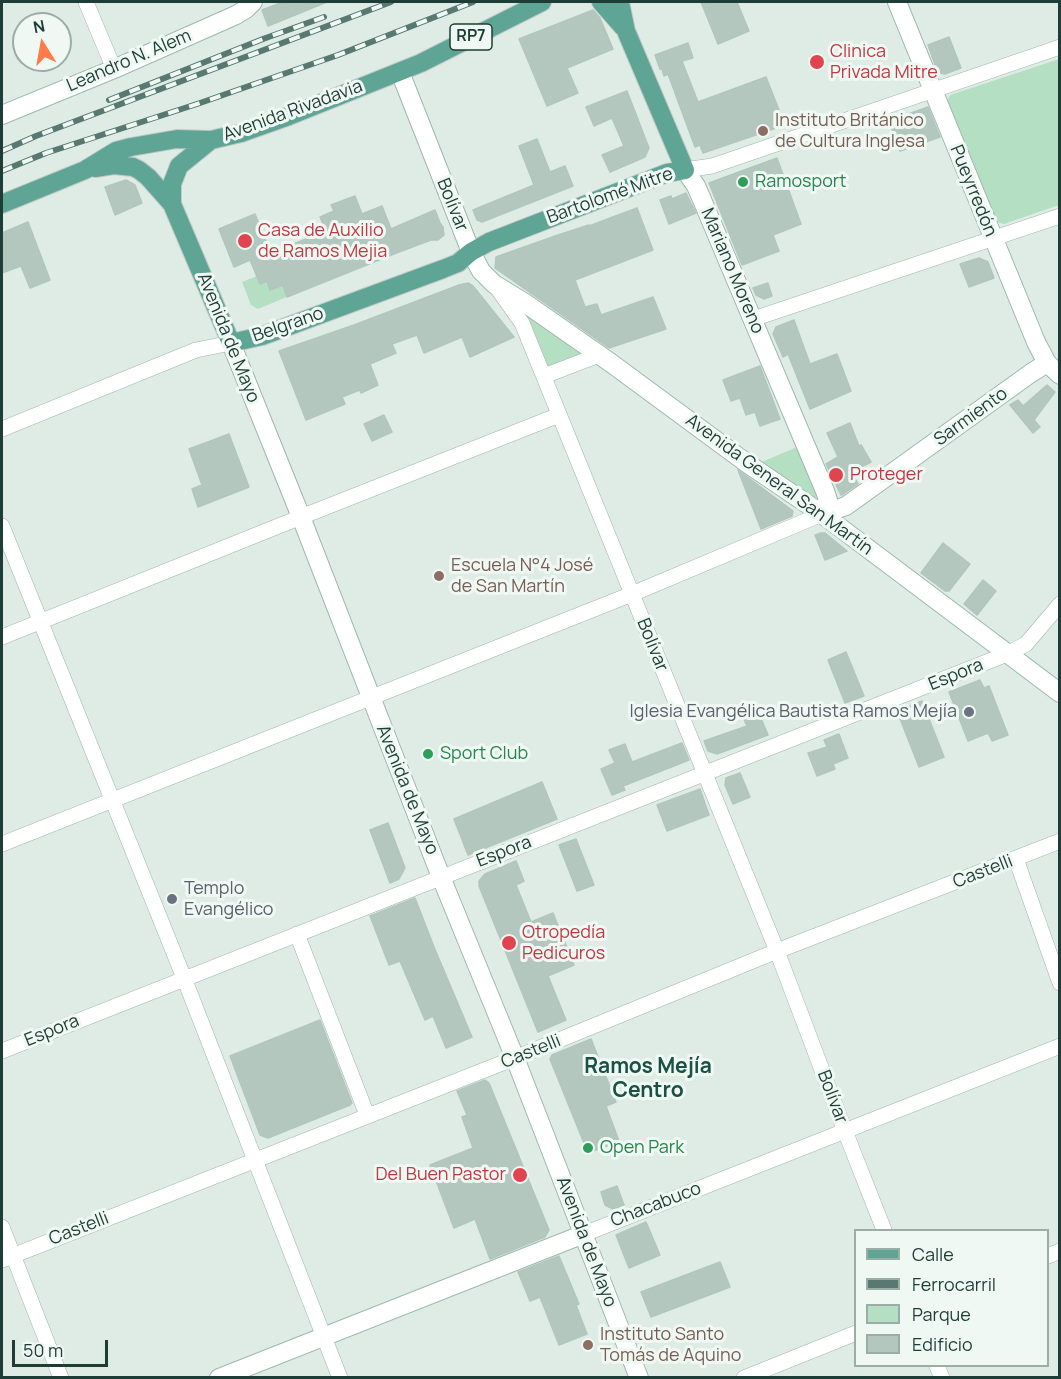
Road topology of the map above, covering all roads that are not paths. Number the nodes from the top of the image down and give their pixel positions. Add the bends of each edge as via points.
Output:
1 (86, 2) edge
2 (253, 2) edge
3 (543, 2) edge
4 (602, 2) edge
5 (620, 2) edge
6 (897, 2) edge
7 (626, 31) junction
8 (1059, 47) edge
9 (114, 69) junction
10 (400, 72) junction
11 (932, 91) junction
12 (5, 114) edge
13 (211, 140) junction
14 (85, 170) junction
15 (685, 170) junction
16 (49, 184) junction
17 (2, 195) edge
18 (2, 204) edge
19 (172, 204) junction
20 (1059, 216) edge
21 (993, 238) junction
22 (471, 252) junction
23 (494, 284) junction
24 (753, 319) junction
25 (231, 343) junction
26 (599, 355) junction
27 (1055, 365) edge
28 (544, 376) junction
29 (559, 416) junction
30 (2, 429) edge
31 (822, 514) junction
32 (301, 517) junction
33 (2, 526) edge
34 (632, 594) junction
35 (1059, 604) edge
36 (40, 622) junction
37 (2, 637) edge
38 (1007, 654) junction
39 (1059, 693) edge
40 (371, 698) junction
41 (704, 773) junction
42 (113, 800) junction
43 (1059, 841) edge
44 (2, 844) edge
45 (1016, 859) junction
46 (441, 877) junction
47 (297, 934) junction
48 (777, 951) junction
49 (184, 978) junction
50 (1059, 983) edge
51 (1059, 1046) edge
52 (2, 1051) edge
53 (515, 1058) junction
54 (367, 1115) junction
55 (845, 1131) junction
56 (254, 1160) junction
57 (2, 1227) edge
58 (884, 1229) edge
59 (584, 1234) junction
60 (7, 1257) edge
61 (854, 1333) edge
62 (324, 1337) junction
63 (61, 1377) edge
64 (219, 1377) edge
65 (340, 1377) edge
66 (639, 1377) edge
67 (744, 1377) edge

1 - 9 street
2 - 9 street, Leandro N. Alem via 242,12
3 - 10 main road, Avenida Rivadavia / RP7
4 - 7 main road, Mariano Moreno
5 - 7 main road, Mariano Moreno
6 - 11 street, Pueyrredón
7 - 15 main road, Mariano Moreno
8 - 11 street, Bartolomé Mitre
9 - 12 street, Leandro N. Alem
10 - 13 main road, Avenida Rivadavia / RP7 via 289,116
10 - 22 street, Bolívar
11 - 15 street, Bartolomé Mitre via 712,166
11 - 21 street, Pueyrredón
13 - 14 main road, Avenida Rivadavia / RP7 via 177,139 131,147 116,151
13 - 19 main road via 179,166 172,184
14 - 16 main road, Avenida Rivadavia / RP7
14 - 19 main road, Avenida de Mayo via 114,165 133,167 148,177
15 - 22 main road, Bartolomé Mitre via 606,196
15 - 24 street, Mariano Moreno via 696,186
16 - 17 street
16 - 18 main road, Avenida Rivadavia / RP7
19 - 25 main road, Avenida de Mayo
20 - 21 street
21 - 24 street
21 - 27 street, Pueyrredón via 1036,342
22 - 23 street, Bolívar
22 - 25 main road, Belgrano via 458,263 262,336
23 - 26 street, Avenida General San Martín
23 - 28 street, Bolívar via 522,322
24 - 31 street, Mariano Moreno via 825,491 828,500
25 - 30 street, Belgrano via 196,350
25 - 32 street, Avenida de Mayo
26 - 28 street
26 - 31 street, Avenida General San Martín
27 - 31 street, Sarmiento via 1031,373 846,506
28 - 29 street, Bolívar
29 - 32 street
29 - 34 street, Bolívar
31 - 34 street
31 - 38 street, Avenida General San Martín
32 - 36 street
32 - 40 street, Avenida de Mayo
33 - 36 street
34 - 40 street
34 - 41 street, Bolívar
35 - 38 street, Espora via 1026,644
36 - 37 street
36 - 42 street
38 - 39 street, Avenida General San Martín
38 - 41 street, Espora
40 - 42 street
40 - 46 street, Avenida de Mayo
41 - 46 street, Espora
41 - 48 street, Bolívar
42 - 44 street
42 - 49 street
43 - 45 street, Castelli
45 - 48 street, Castelli
45 - 50 street
46 - 47 street, Espora
46 - 53 street, Avenida de Mayo
47 - 49 street, Espora
47 - 54 street
48 - 53 street, Castelli
48 - 55 street, Bolívar
49 - 52 street, Espora
49 - 56 street
51 - 55 street, Chacabuco
53 - 54 street, Castelli
53 - 59 street, Avenida de Mayo
54 - 56 street, Castelli
55 - 58 street, Bolívar
55 - 59 street, Chacabuco
56 - 60 street, Castelli
56 - 62 street
57 - 60 street
59 - 62 street, Chacabuco
59 - 66 street, Avenida de Mayo
60 - 63 street
61 - 67 street
62 - 64 street, Chacabuco
62 - 65 street

